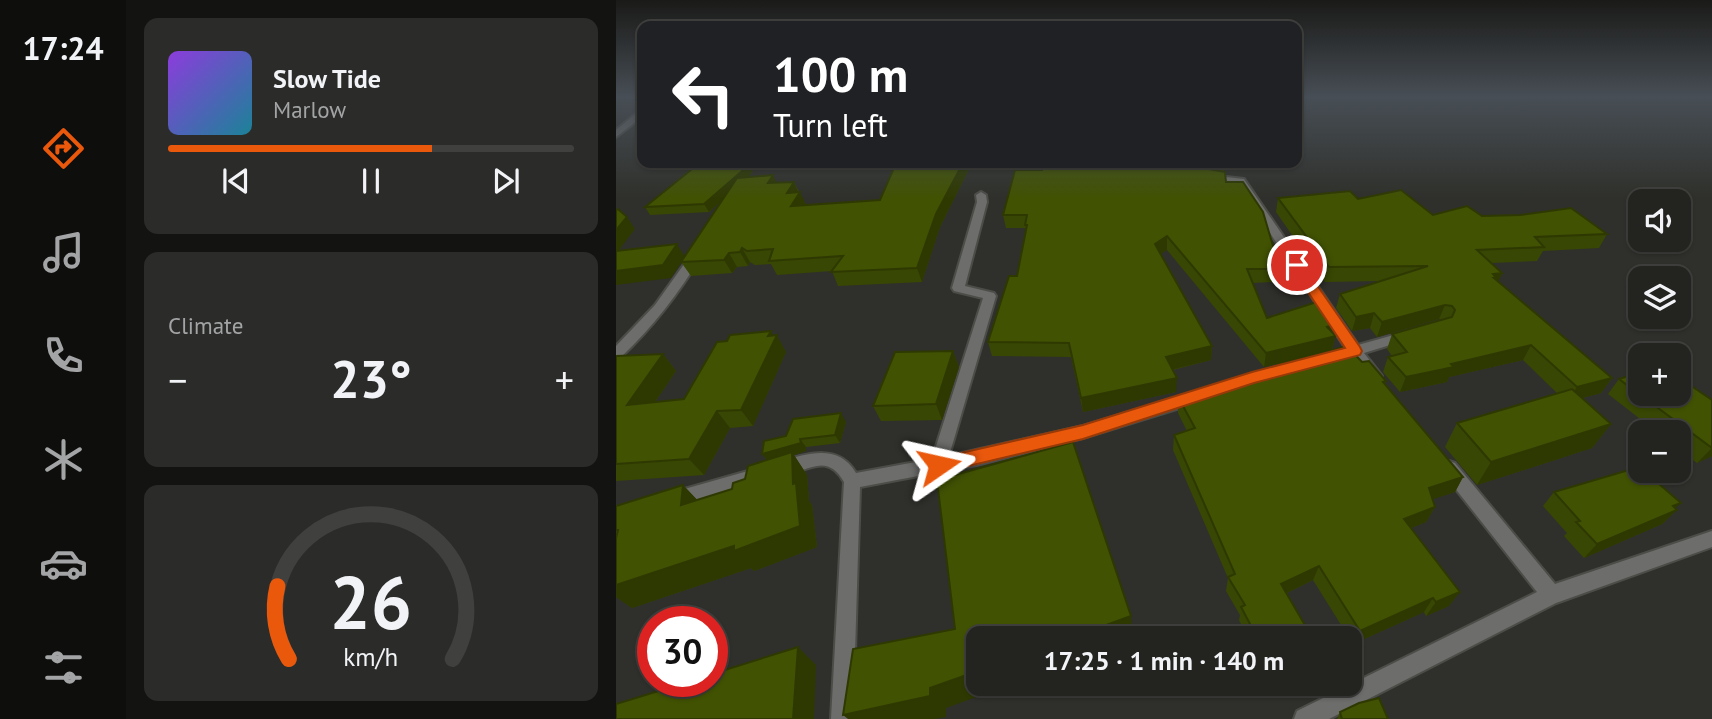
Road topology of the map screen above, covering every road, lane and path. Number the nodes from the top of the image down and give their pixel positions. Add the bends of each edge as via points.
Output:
1 (1208, 178) edge
2 (981, 195) dead end
3 (703, 243) edge
4 (1428, 329) edge
5 (1354, 351) junction
6 (616, 354) edge
7 (1389, 394) edge
8 (1440, 457) edge
9 (939, 465) junction
10 (852, 481) junction
11 (656, 505) edge
12 (1712, 539) edge
13 (1551, 595) junction
14 (842, 719) edge
15 (1306, 719) edge

1 - 5 street via 1241,181
2 - 9 street via 958,288 990,296
3 - 6 street via 670,297
4 - 5 street
5 - 7 street
5 - 9 street via 1083,432
8 - 13 street
9 - 10 street
10 - 11 street via 838,461 817,458
10 - 14 street
12 - 13 street
13 - 15 street

